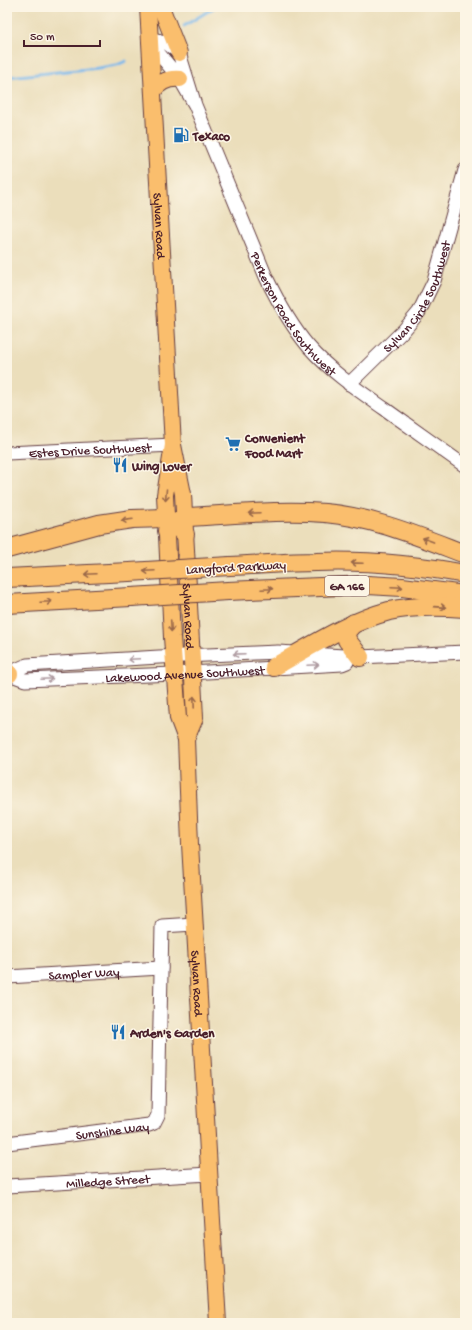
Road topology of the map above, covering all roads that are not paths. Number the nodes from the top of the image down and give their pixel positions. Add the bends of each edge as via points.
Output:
1 (148, 7) edge
2 (161, 7) edge
3 (150, 43) junction
4 (179, 53) junction
5 (180, 79) junction
6 (153, 92) junction
7 (195, 105) junction
8 (465, 170) edge
9 (349, 384) junction
10 (173, 445) junction
11 (7, 453) edge
12 (465, 466) edge
13 (176, 524) junction
14 (7, 549) edge
15 (465, 554) edge
16 (465, 574) edge
17 (7, 578) edge
18 (465, 595) edge
19 (7, 604) edge
20 (465, 608) edge
21 (354, 623) junction
22 (465, 652) edge
23 (299, 653) junction
24 (173, 657) junction
25 (360, 657) junction
26 (192, 664) junction
27 (274, 667) junction
28 (8, 674) edge
29 (174, 674) junction
30 (186, 739) junction
31 (194, 924) junction
32 (161, 968) junction
33 (7, 977) edge
34 (7, 1143) edge
35 (209, 1174) junction
36 (7, 1186) edge
37 (218, 1323) edge

1 - 3 main road, Sylvan Road
2 - 4 main road
3 - 4 street via 157,40 165,42
3 - 5 street, Perkerson Road Southwest
3 - 6 main road, Sylvan Road
4 - 7 street, Perkerson Road Southwest
5 - 6 main road via 163,82
5 - 7 street, Perkerson Road Southwest
6 - 10 main road, Sylvan Road
7 - 9 street, Perkerson Road Southwest via 277,301 293,327 310,347
8 - 9 street, Sylvan Circle Southwest via 434,281 419,312
9 - 12 street, Perkerson Road Southwest
10 - 11 street, Estes Drive Southwest
10 - 13 main road, Sylvan Road via 165,495
13 -> 14 highway via 132,519 99,524
15 -> 13 highway via 399,530 357,518 326,513 293,512
13 -> 24 main road, Sylvan Road
13 - 26 main road, Sylvan Road
16 -> 17 highway, Langford Parkway / GA 166, bridge via 372,563 317,562
19 -> 18 highway, Langford Parkway / GA 166, bridge via 368,585
21 -> 20 highway via 390,611 429,606
21 - 23 highway
21 - 25 highway via 346,632 347,640
22 - 25 street, Lakewood Avenue Southwest
23 - 25 street, Lakewood Avenue Southwest
23 -> 26 street, Lakewood Avenue Southwest via 278,652
23 - 27 highway
24 - 26 street, Lakewood Avenue Southwest
24 -> 28 street, Lakewood Avenue Southwest via 27,665
24 - 29 main road, Sylvan Road
27 -> 25 street, Lakewood Avenue Southwest via 342,664
26 - 27 street, Lakewood Avenue Southwest
26 - 29 street, Lakewood Avenue Southwest
30 -> 26 main road, Sylvan Road via 195,718
28 -> 29 street, Lakewood Avenue Southwest via 25,680
29 - 30 main road, Sylvan Road via 178,718
30 - 31 main road, Sylvan Road
31 - 32 street, Sunshine Way via 162,926
31 - 35 main road, Sylvan Road
32 - 33 street, Sampler Way
32 - 34 street, Sunshine Way via 158,1115 154,1123
35 - 36 street, Milledge Street
35 - 37 main road, Sylvan Road

